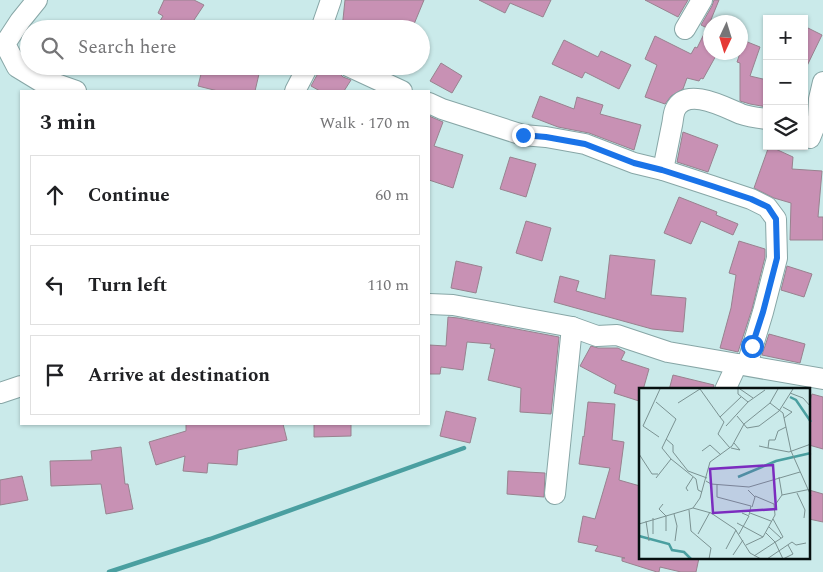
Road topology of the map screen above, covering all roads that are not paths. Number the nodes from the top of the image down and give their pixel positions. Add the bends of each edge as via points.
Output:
1 (37, 0) edge
2 (331, 0) edge
3 (702, 0) edge
4 (21, 20) edge
5 (324, 20) edge
6 (20, 21) edge
7 (685, 30) dead end
8 (2, 47) edge
9 (20, 69) edge
10 (30, 75) edge
11 (303, 75) edge
12 (367, 75) edge
13 (823, 82) edge
14 (73, 90) edge
15 (296, 90) edge
16 (400, 90) edge
17 (430, 103) edge
18 (763, 119) edge
19 (810, 138) dead end
20 (662, 170) junction
21 (430, 304) edge
22 (572, 327) junction
23 (742, 364) junction
24 (823, 379) edge
25 (20, 386) edge
26 (726, 388) edge
27 (0, 393) edge
28 (555, 494) dead end

1 - 4 street
2 - 5 street
3 - 7 street
6 - 8 street
8 - 9 street
10 - 14 street
11 - 15 street
12 - 16 street
13 - 19 street via 818,118
17 - 20 street via 523,135 585,144
18 - 20 street via 702,99 686,100 674,112
20 - 23 street via 751,199 768,207 776,219 777,258 763,312
21 - 22 street via 453,305
22 - 23 street via 597,336 617,335 668,352
22 - 28 street
23 - 24 street
23 - 26 street
25 - 27 street

